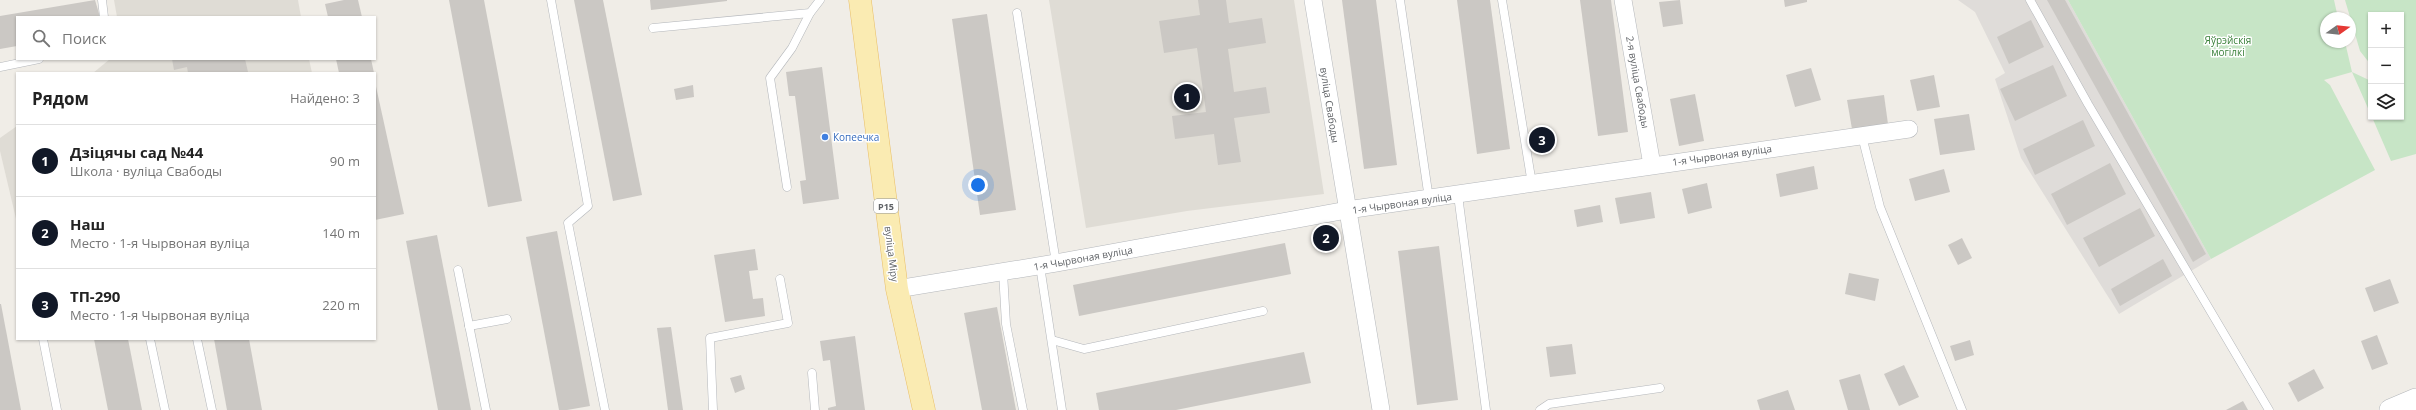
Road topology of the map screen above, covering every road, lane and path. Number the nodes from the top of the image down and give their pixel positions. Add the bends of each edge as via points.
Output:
1 (102, 0) edge
2 (551, 0) edge
3 (820, 0) edge
4 (860, 0) edge
5 (1313, 0) edge
6 (1400, 0) edge
7 (1502, 0) edge
8 (1623, 0) edge
9 (2030, 0) edge
10 (810, 13) junction
11 (1017, 13) dead end
12 (104, 16) edge
13 (653, 28) dead end
14 (34, 60) edge
15 (0, 67) edge
16 (1909, 129) dead end
17 (1862, 136) junction
18 (1652, 165) junction
19 (1533, 185) junction
20 (787, 187) dead end
21 (1458, 195) junction
22 (1429, 199) junction
23 (1347, 210) junction
24 (1048, 265) junction
25 (458, 270) dead end
26 (1002, 272) junction
27 (780, 279) dead end
28 (897, 289) junction
29 (1263, 311) dead end
30 (507, 319) dead end
31 (469, 326) junction
32 (43, 340) edge
33 (150, 340) edge
34 (197, 340) edge
35 (1052, 340) junction
36 (812, 373) dead end
37 (1660, 388) dead end
38 (2416, 399) edge
39 (57, 410) edge
40 (165, 410) edge
41 (212, 410) edge
42 (486, 410) edge
43 (605, 410) edge
44 (713, 410) edge
45 (815, 410) edge
46 (924, 410) edge
47 (1023, 410) edge
48 (1062, 410) edge
49 (1381, 410) edge
50 (1486, 410) edge
51 (1540, 410) edge
52 (1962, 410) edge
53 (2269, 410) edge
54 (2390, 410) edge

1 - 12 lane
2 - 43 lane via 588,206 568,223
3 - 10 lane
4 - 28 main road, вуліца Міру / Р15
5 - 23 street, вуліца Свабоды
6 - 22 lane
7 - 19 lane
8 - 18 street, 2-я вуліца Свабоды
9 - 53 lane via 2088,104
10 - 13 lane
10 - 20 lane via 792,48 770,78
11 - 24 lane
14 - 15 lane
16 - 17 street, 1-я Чырвоная вуліца
17 - 18 street, 1-я Чырвоная вуліца
17 - 52 lane via 1880,207
18 - 19 street, 1-я Чырвоная вуліца
19 - 21 street, 1-я Чырвоная вуліца
21 - 22 street, 1-я Чырвоная вуліца
21 - 50 lane
22 - 23 street, 1-я Чырвоная вуліца
23 - 24 street, 1-я Чырвоная вуліца
23 - 49 street, вуліца Свабоды
24 - 26 street, 1-я Чырвоная вуліца
24 - 35 lane
25 - 31 lane
26 - 28 street, 1-я Чырвоная вуліца
26 - 47 lane via 1006,324
27 - 44 lane via 788,323 710,338
28 - 46 main road, вуліца Міру / Р15
29 - 35 lane via 1084,349
30 - 31 lane
31 - 42 lane
32 - 39 lane
33 - 40 lane
34 - 41 lane
35 - 48 lane
36 - 45 lane
37 - 51 lane via 1550,404
38 - 54 street

